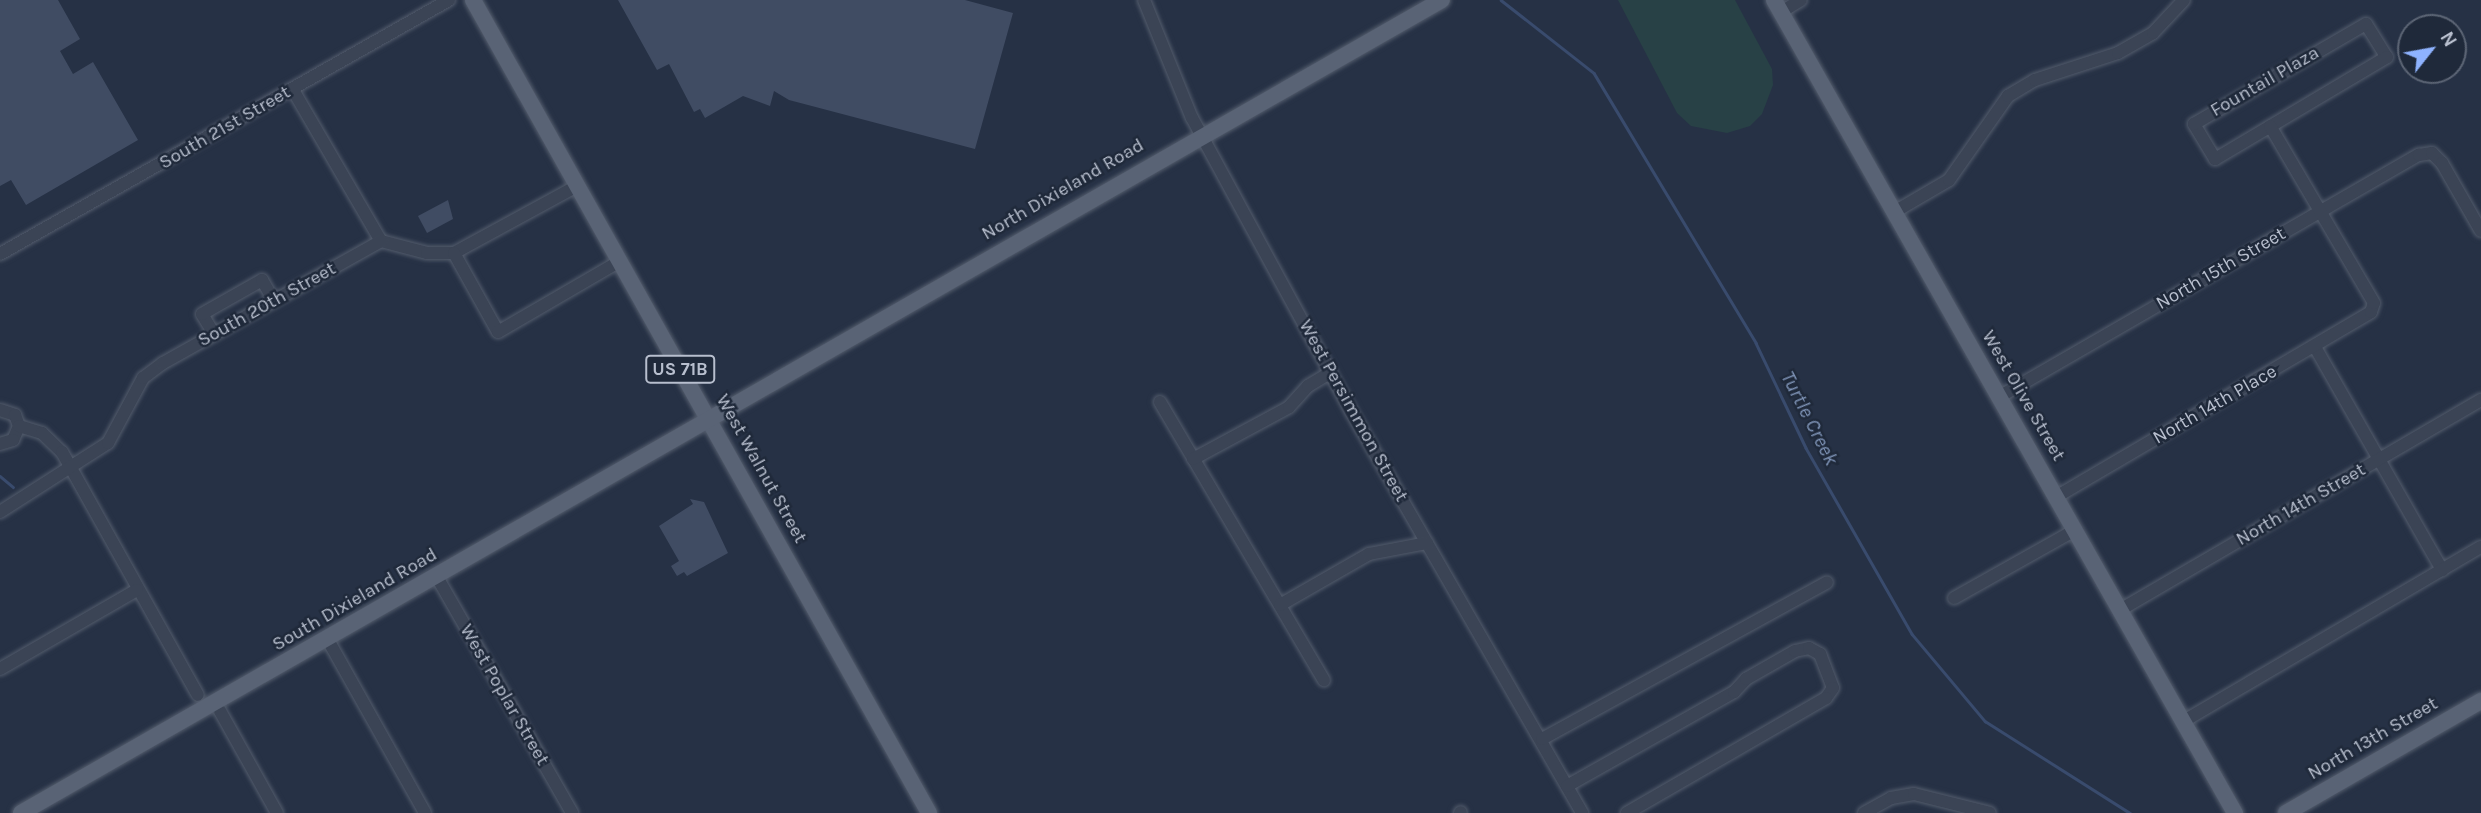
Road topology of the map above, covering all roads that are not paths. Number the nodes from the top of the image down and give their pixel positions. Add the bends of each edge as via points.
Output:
1 (449, 0) edge
2 (473, 0) edge
3 (1144, 0) edge
4 (1442, 0) edge
5 (1801, 0) edge
6 (2184, 0) edge
7 (1777, 6) edge
8 (293, 90) junction
9 (2270, 126) junction
10 (1201, 134) junction
11 (577, 186) junction
12 (1896, 211) junction
13 (2320, 212) junction
14 (2481, 231) edge
15 (381, 241) junction
16 (454, 253) junction
17 (0, 254) edge
18 (620, 261) junction
19 (274, 301) junction
20 (214, 334) junction
21 (2315, 347) junction
22 (1330, 373) junction
23 (1999, 397) junction
24 (2481, 400) edge
25 (1160, 402) dead end
26 (0, 410) edge
27 (708, 418) junction
28 (19, 426) junction
29 (0, 444) edge
30 (1193, 459) junction
31 (2379, 459) junction
32 (71, 471) junction
33 (2056, 497) junction
34 (0, 512) edge
35 (2076, 530) junction
36 (1427, 543) junction
37 (2481, 547) edge
38 (2442, 570) junction
39 (437, 578) junction
40 (1827, 582) dead end
41 (137, 590) junction
42 (1954, 598) dead end
43 (1280, 605) junction
44 (2120, 610) junction
45 (328, 640) junction
46 (0, 668) edge
47 (1324, 680) dead end
48 (198, 695) dead end
49 (2481, 701) edge
50 (220, 711) dead end
51 (2184, 721) junction
52 (1542, 739) junction
53 (1567, 786) junction
54 (21, 813) edge
55 (277, 813) edge
56 (425, 813) edge
57 (572, 813) edge
58 (929, 813) edge
59 (1582, 813) edge
60 (1627, 813) edge
61 (1864, 813) edge
62 (1990, 813) edge
63 (2235, 813) edge
64 (2286, 813) edge

1 - 8 street, South 21st Street
2 - 11 main road, West Walnut Street / US 71B
3 - 10 street, West Persimmon Street via 1171,78
4 - 10 main road, North Dixieland Road
5 - 7 street
6 - 12 street via 2153,33 2118,53 2035,80 2008,96 1948,180
7 - 12 main road, West Olive Street
8 - 15 street
8 - 17 street, South 21st Street
9 - 9 street, Fountail Plaza via 2215,159 2194,124 2366,24 2387,57
9 - 13 street
10 - 22 street, West Persimmon Street
10 - 27 main road, North Dixieland Road
11 - 16 street
11 - 18 main road, West Walnut Street / US 71B
12 - 23 main road, West Olive Street
13 - 14 street, North 15th Street via 2419,155 2432,153
13 - 21 street, North 14th Place via 2374,303 2371,312
13 - 23 street, North 15th Street
15 - 16 street via 417,251
15 - 19 street, South 20th Street
16 - 18 street via 498,332
18 - 27 main road, West Walnut Street / US 71B
19 - 20 street, South 20th Street
19 - 20 street via 262,280 202,314
20 - 32 street, South 20th Street via 143,378 108,443
21 - 31 street
21 - 33 street, North 14th Place
22 - 30 street via 1308,386 1289,407
22 - 36 street, West Persimmon Street
23 - 33 main road, West Olive Street
24 - 31 street, North 14th Street
25 - 30 street
26 - 28 street via 15,415
27 - 39 main road, South Dixieland Road
27 - 58 main road, West Walnut Street / US 71B
28 - 29 street via 13,440
28 - 32 street via 51,440
30 - 43 street
31 - 38 street
31 - 44 street, North 14th Street
32 - 34 street, South 20th Street
32 - 41 street
33 - 35 main road, West Olive Street
35 - 42 street
35 - 44 main road, West Olive Street
36 - 43 street via 1369,554
36 - 52 street, West Persimmon Street
37 - 38 street
38 - 51 street
39 - 45 main road, South Dixieland Road
39 - 57 street, West Poplar Street
40 - 52 street
41 - 46 street
41 - 48 street
43 - 47 street
44 - 51 main road, West Olive Street
45 - 54 main road, South Dixieland Road
45 - 56 street
49 - 64 main road, North 13th Street
50 - 55 street
51 - 63 main road, West Olive Street
52 - 53 street, West Persimmon Street
53 - 59 street, West Persimmon Street
53 - 60 street via 1734,692 1746,679 1795,651 1809,648 1820,654 1833,688 1826,698
61 - 62 street via 1891,798 1914,794

